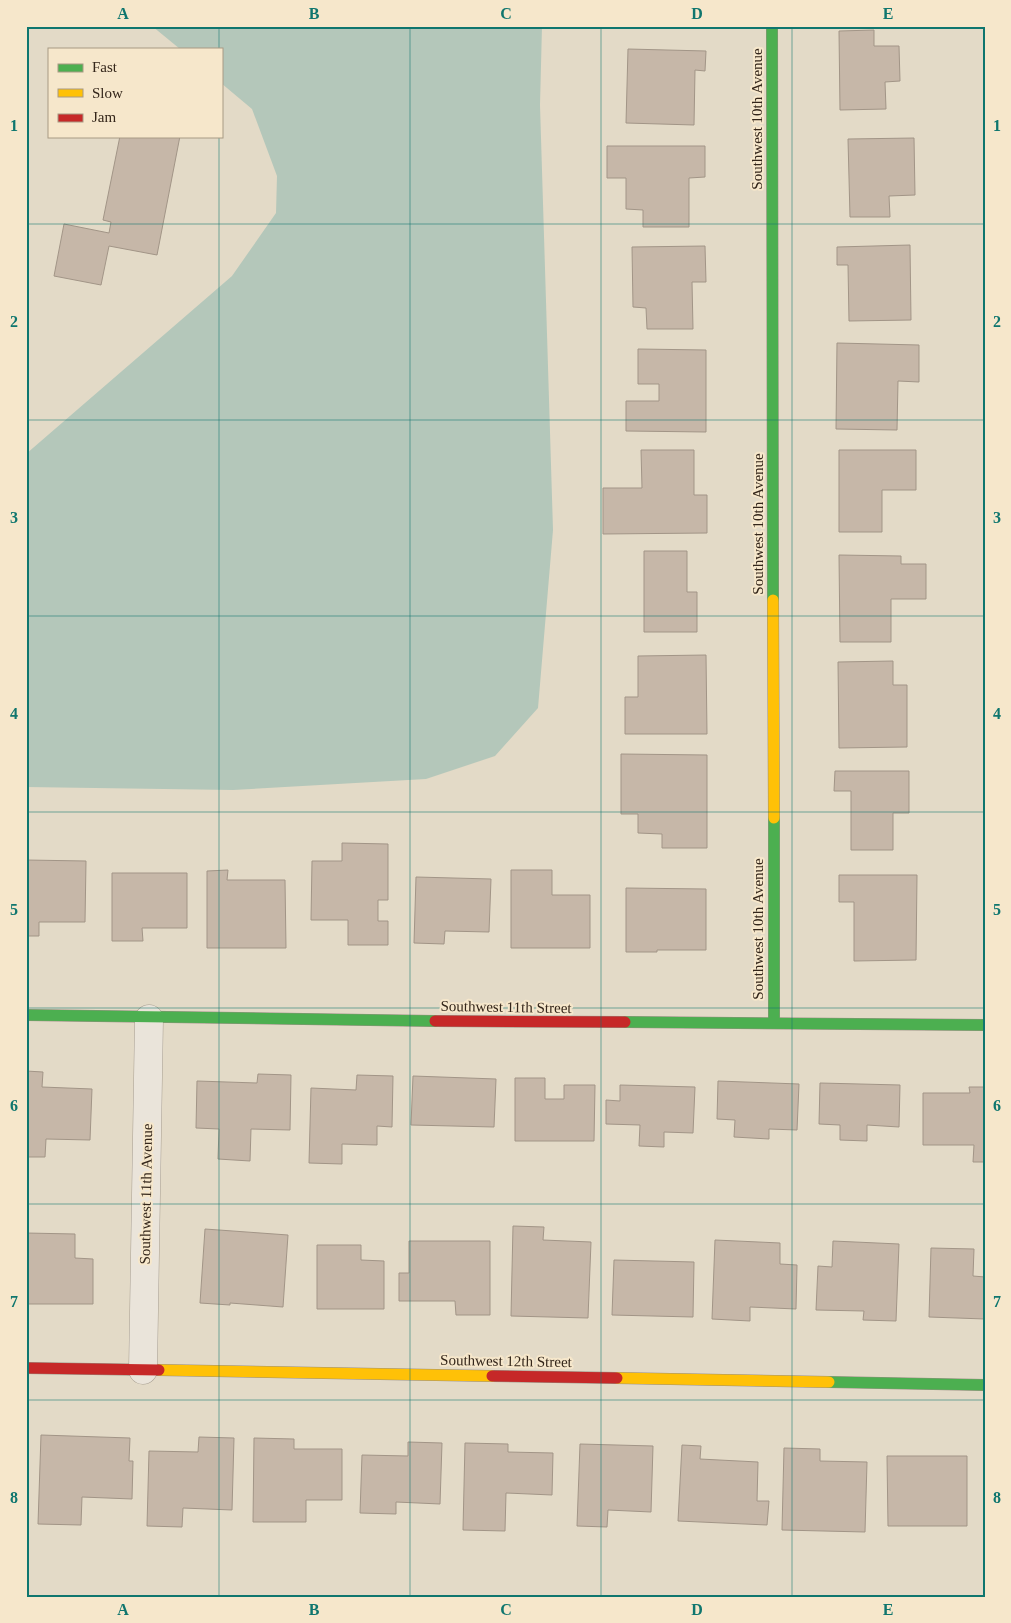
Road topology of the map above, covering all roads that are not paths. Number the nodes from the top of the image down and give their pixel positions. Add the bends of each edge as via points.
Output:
1 (772, 26) edge
2 (26, 1015) edge
3 (149, 1018) junction
4 (774, 1022) junction
5 (985, 1026) edge
6 (26, 1368) edge
7 (143, 1370) junction
8 (985, 1385) edge

1 - 4 street, Southwest 10th Avenue
2 - 3 street, Southwest 11th Street
3 - 4 street, Southwest 11th Street
3 - 7 street, Southwest 11th Avenue
4 - 5 street, Southwest 11th Street
6 - 7 street, Southwest 12th Street
7 - 8 street, Southwest 12th Street

